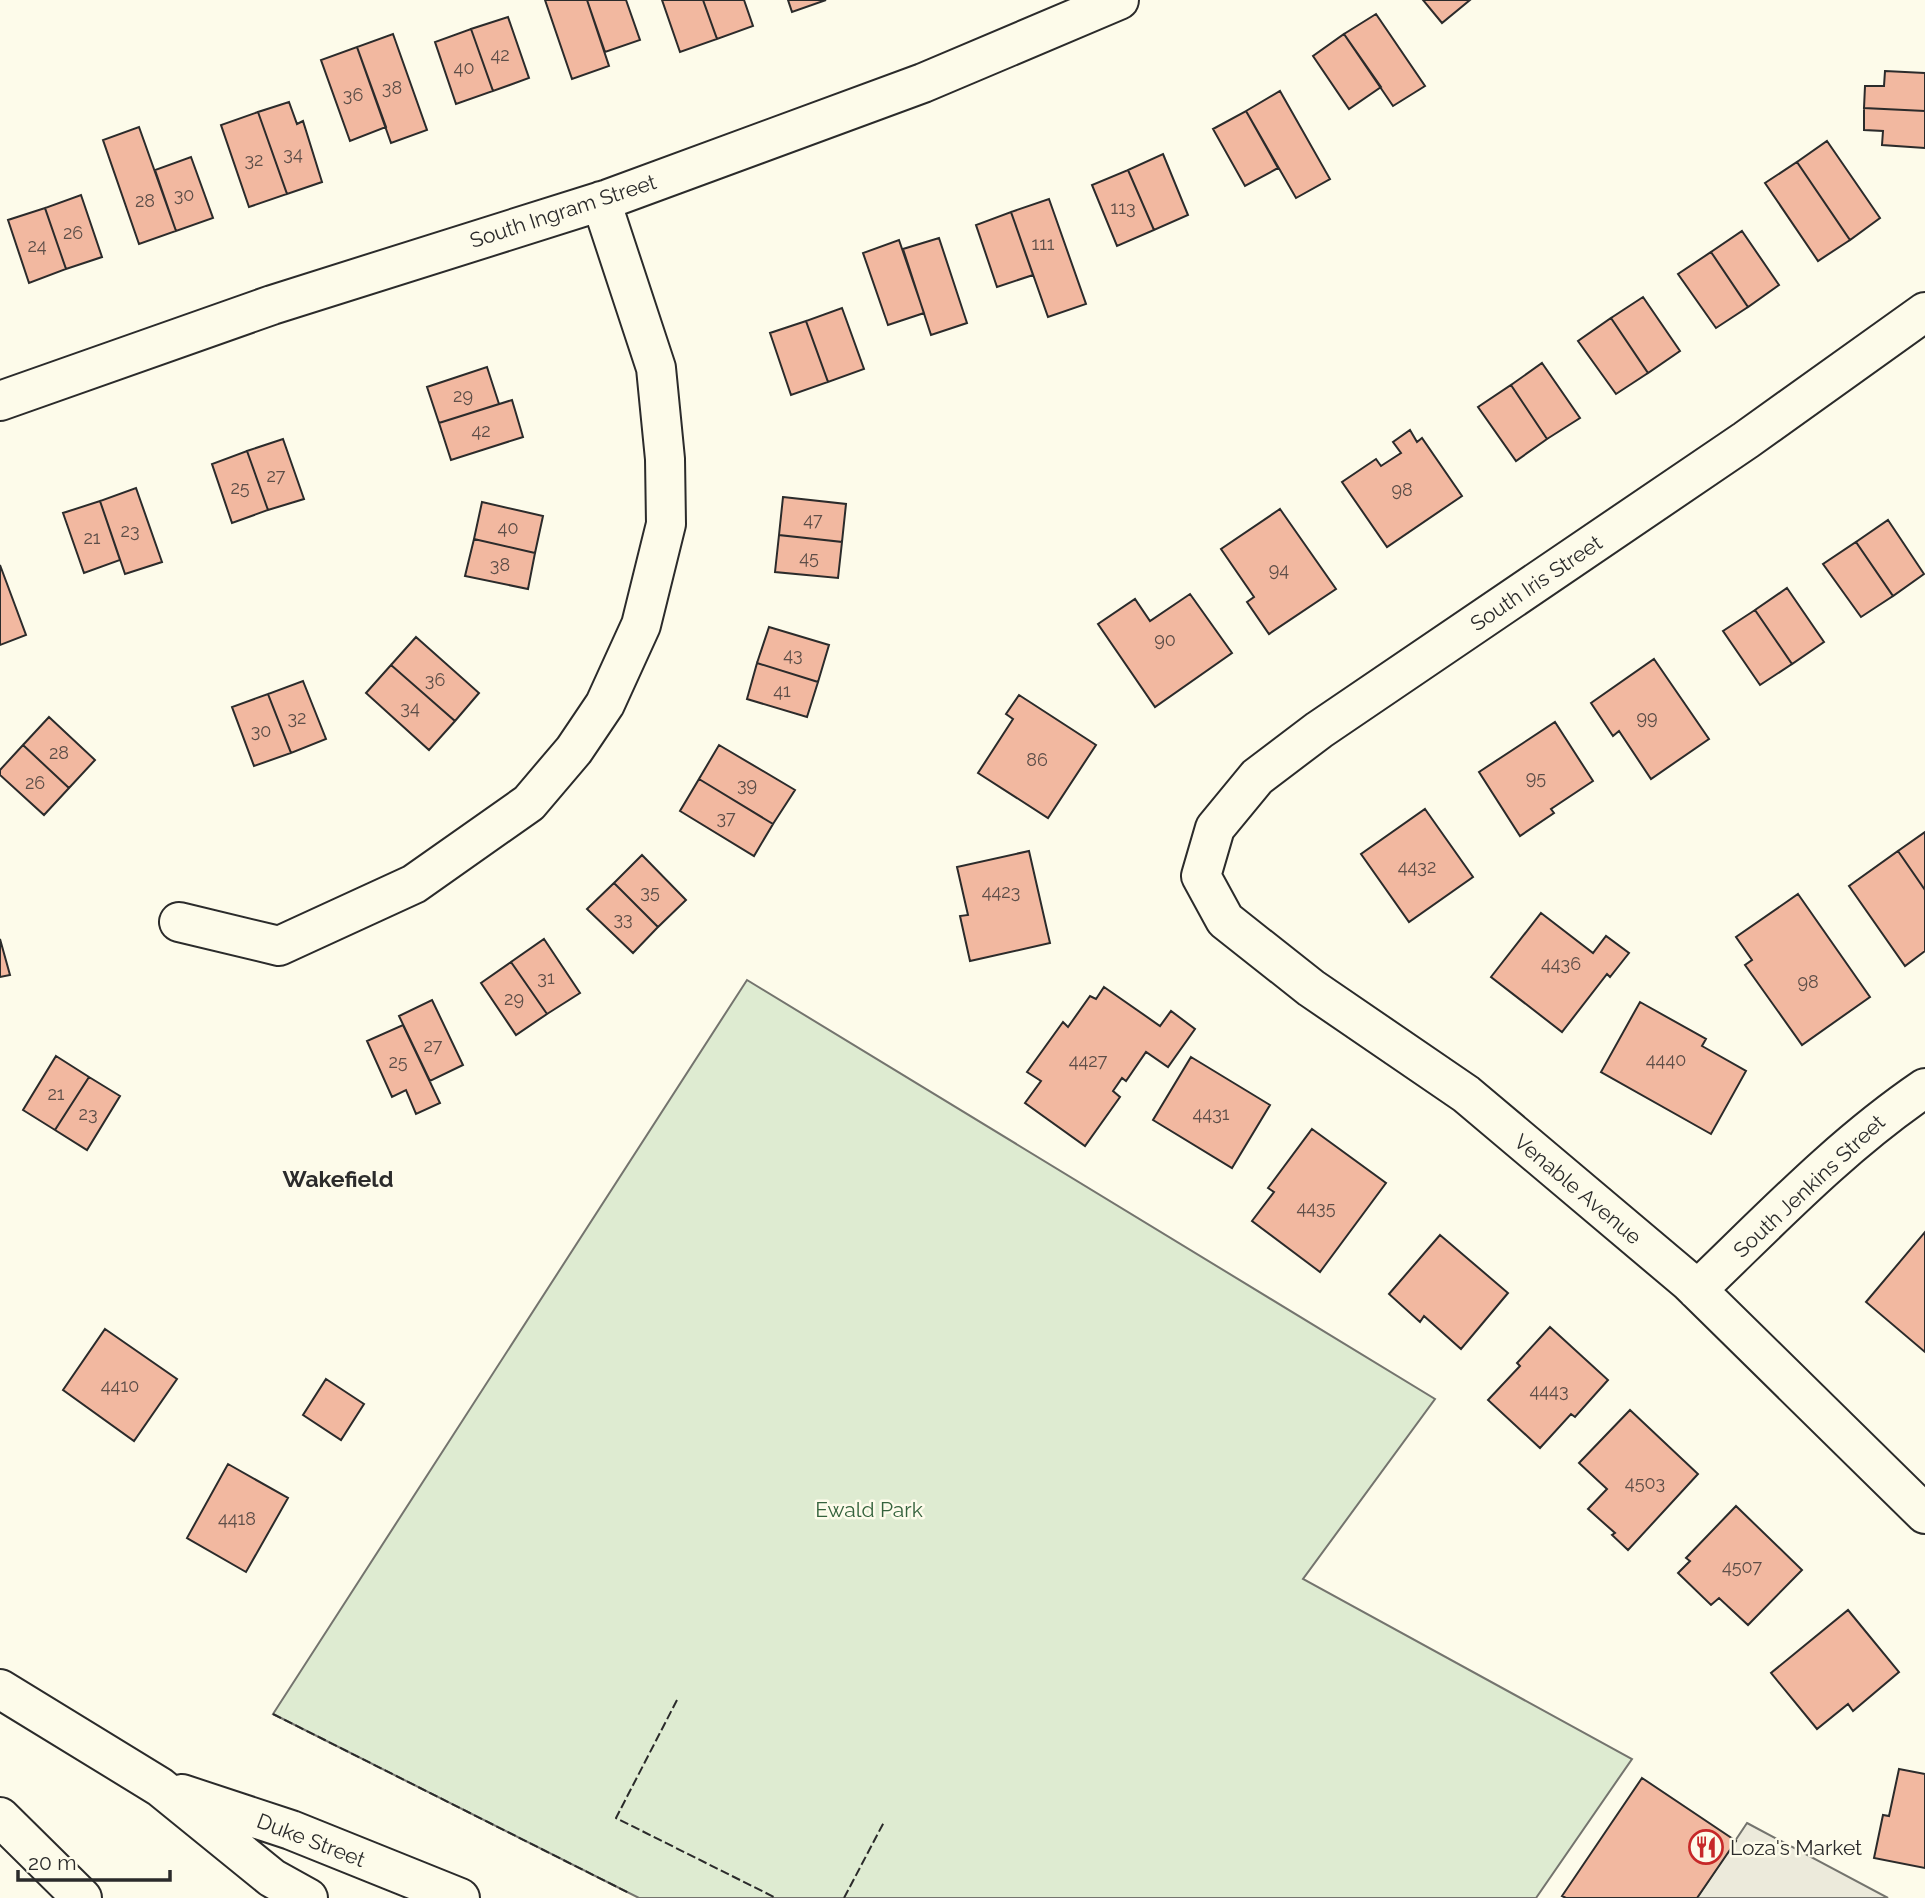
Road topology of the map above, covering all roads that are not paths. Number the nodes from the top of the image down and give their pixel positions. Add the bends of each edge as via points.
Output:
1 (1119, 0) edge
2 (601, 201) junction
3 (1925, 312) edge
4 (0, 401) edge
5 (1210, 892) joint
6 (179, 922) dead end
7 (1925, 1088) edge
8 (1697, 1290) junction
9 (1925, 1514) edge
10 (0, 1689) edge
11 (160, 1787) junction
12 (7, 1835) edge
13 (82, 1898) edge
14 (308, 1898) edge
15 (460, 1898) edge

1 - 2 street, South Ingram Street via 923,83
2 - 4 street, South Ingram Street via 272,305
2 - 6 street via 656,368 666,524 641,625 605,704 529,803 414,884 279,946
3 - 5 street, South Iris Street via 1257,777 1215,828 1201,876
5 - 8 street, Venable Avenue via 1225,920 1311,988 1466,1094
7 - 8 street, South Jenkins Street via 1889,1112 1795,1195
8 - 9 street, Venable Avenue
10 - 11 street, Duke Street
11 - 14 street, Duke Street via 272,1878
11 - 15 street, Duke Street via 291,1830
12 - 13 street

